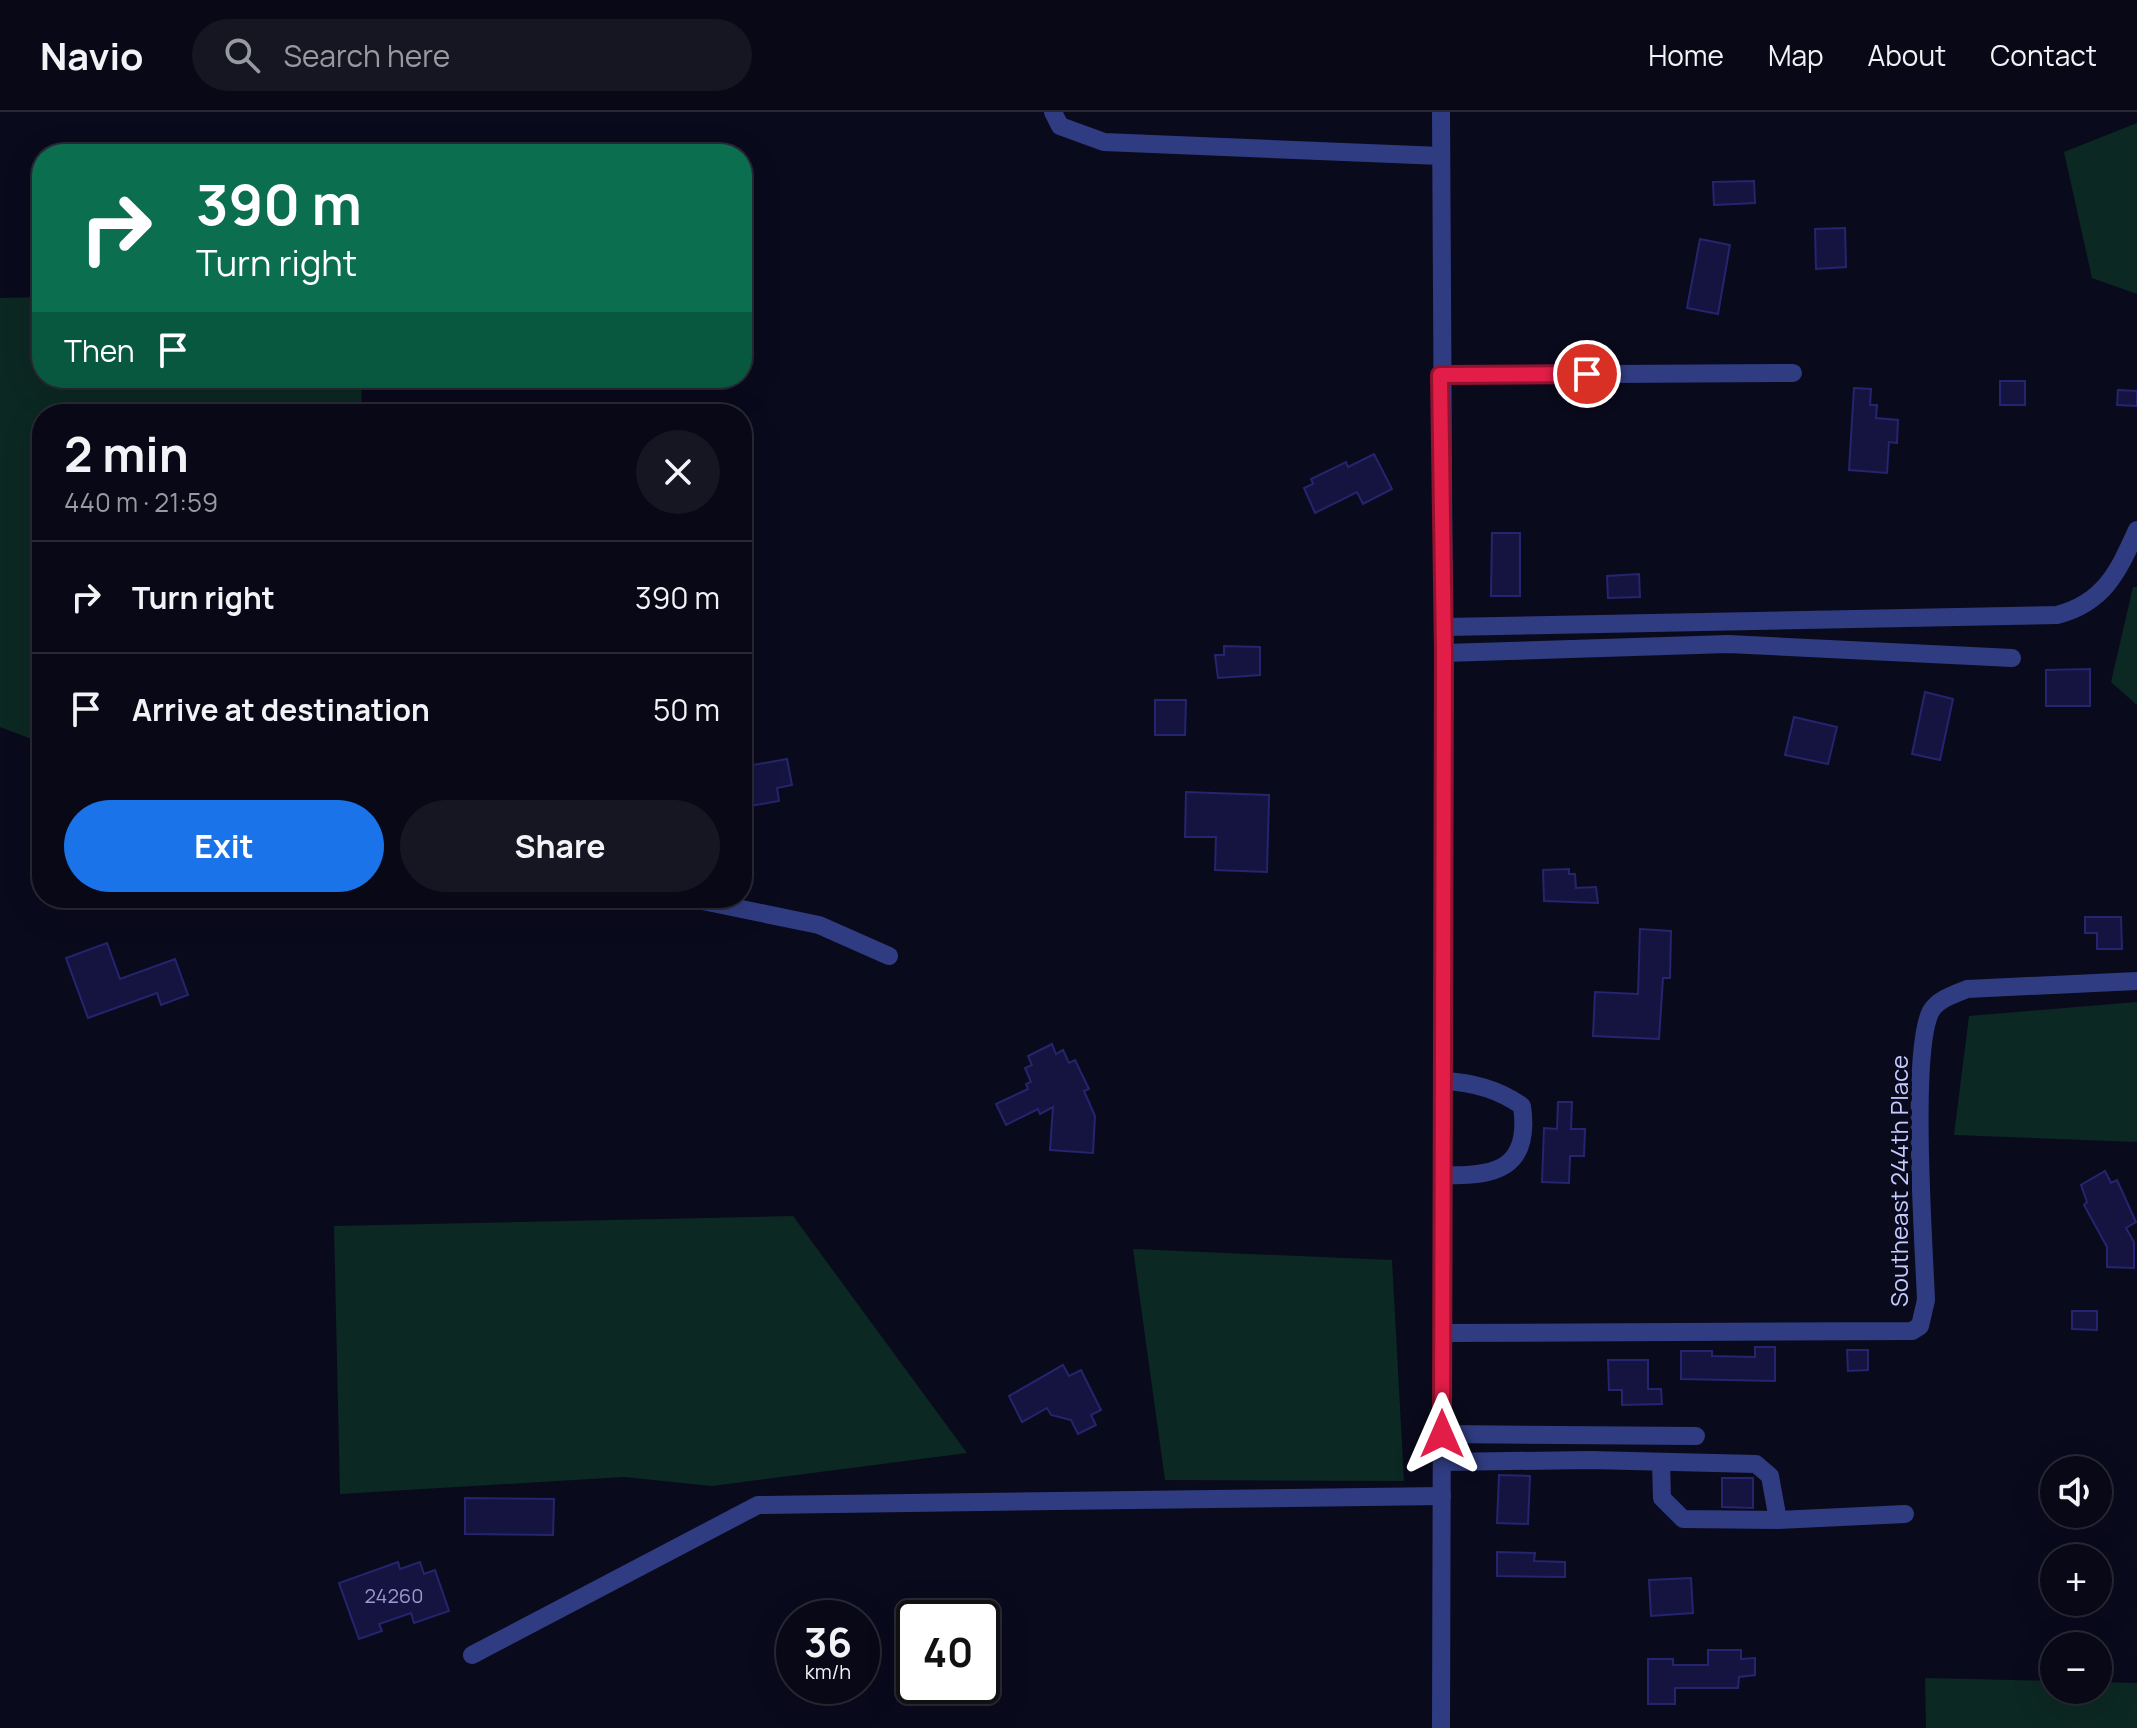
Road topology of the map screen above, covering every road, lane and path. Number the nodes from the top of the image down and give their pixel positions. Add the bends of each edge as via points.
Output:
1 (1053, 112) edge
2 (1441, 112) edge
3 (1441, 156) junction
4 (1793, 373) dead end
5 (1440, 375) junction
6 (2137, 530) edge
7 (1444, 627) junction
8 (1444, 653) junction
9 (2012, 658) dead end
10 (737, 908) edge
11 (889, 956) dead end
12 (2137, 981) edge
13 (1443, 1081) junction
14 (1443, 1175) junction
15 (1442, 1333) junction
16 (1442, 1434) junction
17 (1696, 1436) dead end
18 (1442, 1462) junction
19 (1661, 1463) junction
20 (1442, 1496) junction
21 (1905, 1514) dead end
22 (1778, 1520) junction
23 (472, 1655) dead end
24 (1441, 1728) edge

1 - 3 street via 1060,126 1104,142
2 - 3 street
3 - 5 street
4 - 5 street
5 - 7 street
6 - 7 street via 2102,593 2057,615
7 - 8 street
8 - 9 street via 1728,644
8 - 13 street
10 - 11 street via 819,925
12 - 15 street, Southeast 244th Place via 1967,989 1931,1010 1921,1072 1926,1300 1920,1326 1912,1331
13 - 14 street
13 - 14 street via 1464,1081 1510,1098 1522,1106 1524,1122 1512,1161 1496,1172 1480,1177
14 - 15 street
15 - 16 street
16 - 17 street
16 - 18 street
18 - 19 street
18 - 20 street
19 - 22 street via 1756,1464 1770,1476
19 - 22 street via 1662,1498 1683,1519
20 - 23 street via 758,1505
20 - 24 street
21 - 22 street

